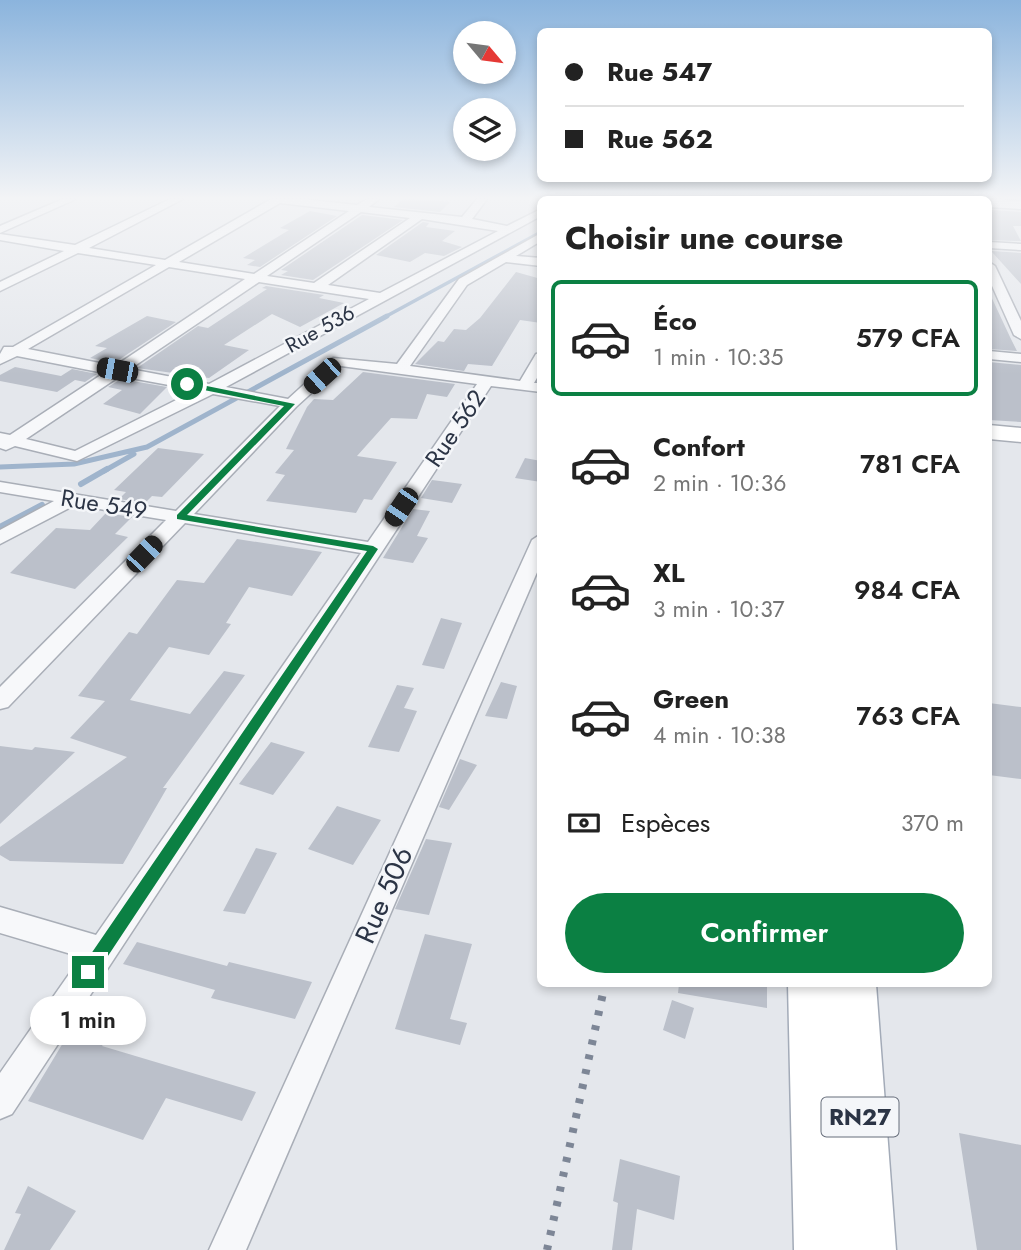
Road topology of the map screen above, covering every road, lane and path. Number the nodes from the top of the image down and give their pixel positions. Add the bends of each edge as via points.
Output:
1 (61, 257) edge
2 (131, 257) edge
3 (178, 257) edge
4 (286, 257) edge
5 (362, 257) edge
6 (454, 257) edge
7 (503, 258) joint
8 (537, 262) edge
9 (168, 263) junction
10 (256, 277) junction
11 (316, 287) junction
12 (0, 288) edge
13 (996, 294) edge
14 (1021, 296) edge
15 (379, 297) junction
16 (1021, 335) edge
17 (8, 350) edge
18 (992, 355) edge
19 (1021, 358) edge
20 (0, 360) edge
21 (537, 364) edge
22 (117, 370) junction
23 (400, 370) junction
24 (486, 381) junction
25 (525, 386) junction
26 (537, 388) edge
27 (219, 391) junction
28 (290, 404) junction
29 (992, 432) edge
30 (1021, 435) edge
31 (4, 443) edge
32 (0, 487) edge
33 (72, 499) junction
34 (180, 517) junction
35 (0, 538) edge
36 (373, 549) junction
37 (537, 549) edge
38 (0, 701) edge
39 (0, 920) edge
40 (103, 950) junction
41 (811, 987) edge
42 (853, 987) edge
43 (0, 1102) edge
44 (227, 1250) edge
45 (822, 1250) edge
46 (868, 1250) edge

1 - 12 street
2 - 9 street
3 - 9 street
4 - 10 street
5 - 11 street
6 - 15 street, Rue 536
7 - 8 street
7 - 23 street via 463,282
9 - 10 street
9 - 17 street
10 - 11 street
10 - 22 street
11 - 15 street
13 - 14 street
13 - 16 street
15 - 27 street, Rue 536
17 - 20 street
17 - 22 street
18 - 19 street
21 - 25 street
22 - 27 street
22 - 31 street
23 - 24 street
23 - 28 street via 338,361
24 - 25 street
24 - 36 street, Rue 562
25 - 26 street
27 - 28 street
27 - 31 street, Rue 536 via 77,456
28 - 34 street
29 - 30 street
32 - 33 street, Rue 549
33 - 34 street, Rue 549
33 - 35 street
34 - 36 street, Rue 549
34 - 38 street
36 - 40 street, Rue 562
37 - 44 street, Rue 506
39 - 40 street
40 - 43 street, Rue 562
41 - 45 main road, RN27
42 - 46 main road, RN27

